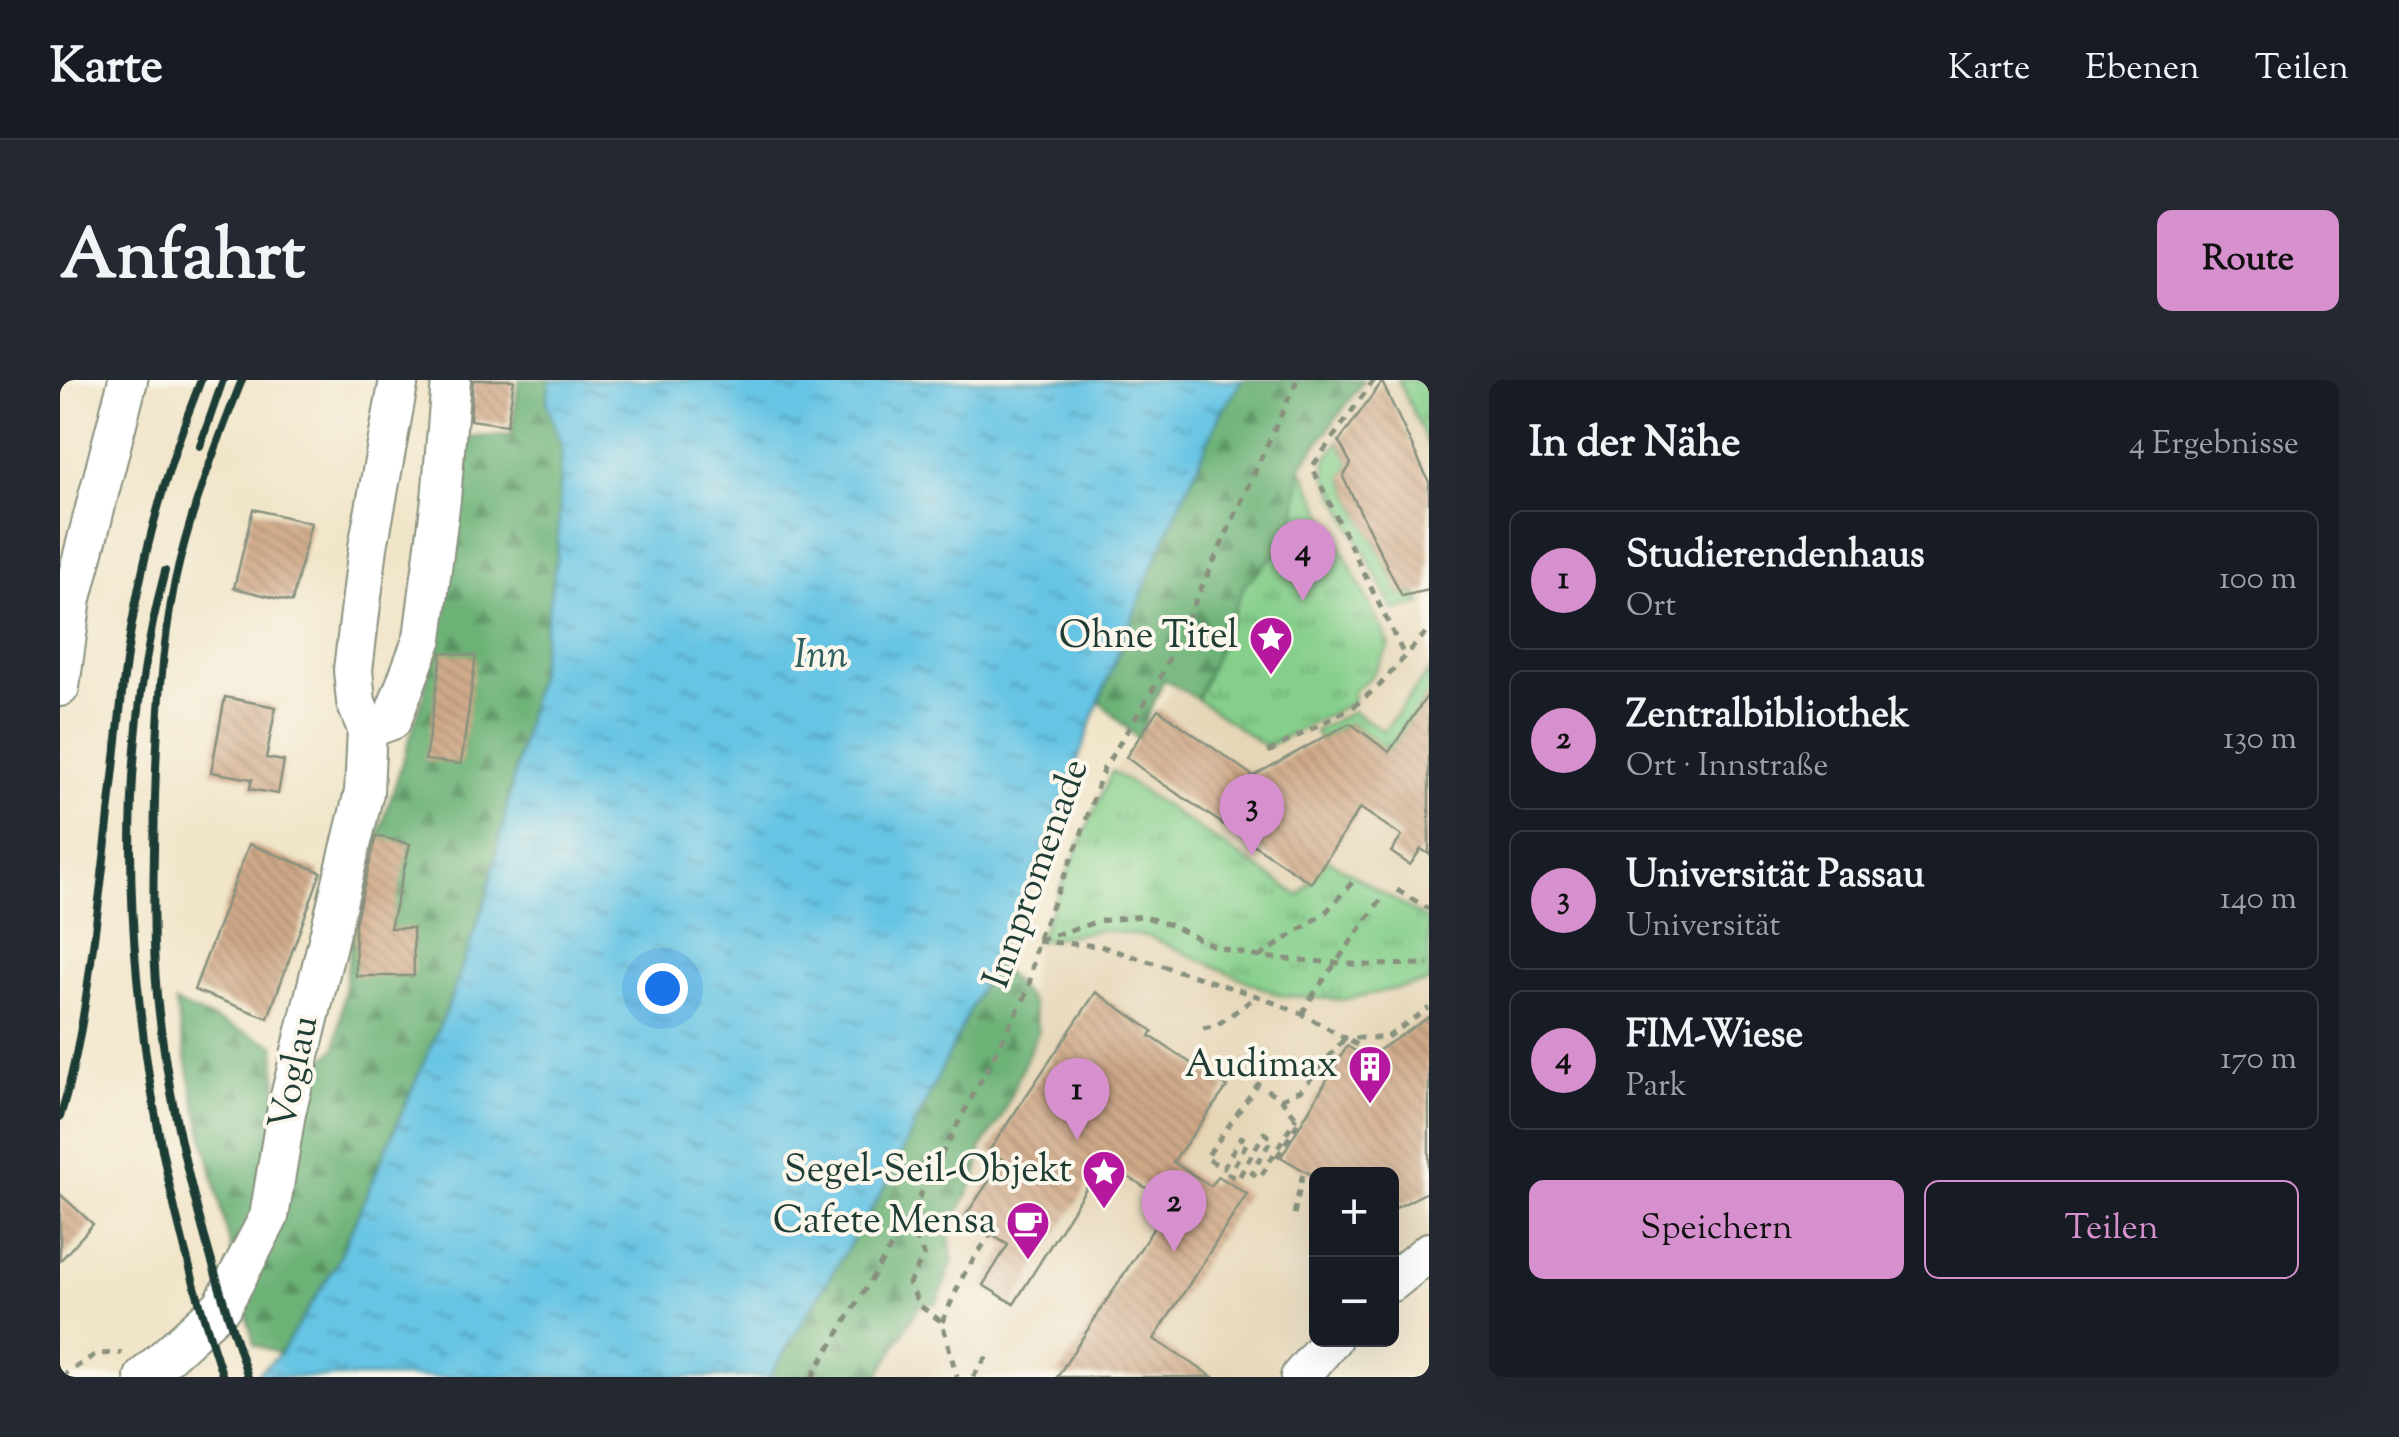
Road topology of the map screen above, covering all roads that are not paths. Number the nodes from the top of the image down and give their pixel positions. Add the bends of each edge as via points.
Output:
1 (128, 380) edge
2 (399, 380) edge
3 (450, 380) edge
4 (75, 518) edge
5 (60, 688) edge
6 (367, 729) junction
7 (1429, 1252) edge
8 (1399, 1276) edge
9 (1326, 1347) edge
10 (144, 1377) edge
11 (1300, 1377) edge

1 - 4 street
2 - 6 street, Voglau via 353,670
3 - 6 street via 423,638 392,720
4 - 5 street
6 - 10 street, Voglau via 364,792 286,1113 269,1216 222,1306
7 - 8 street
9 - 11 street

